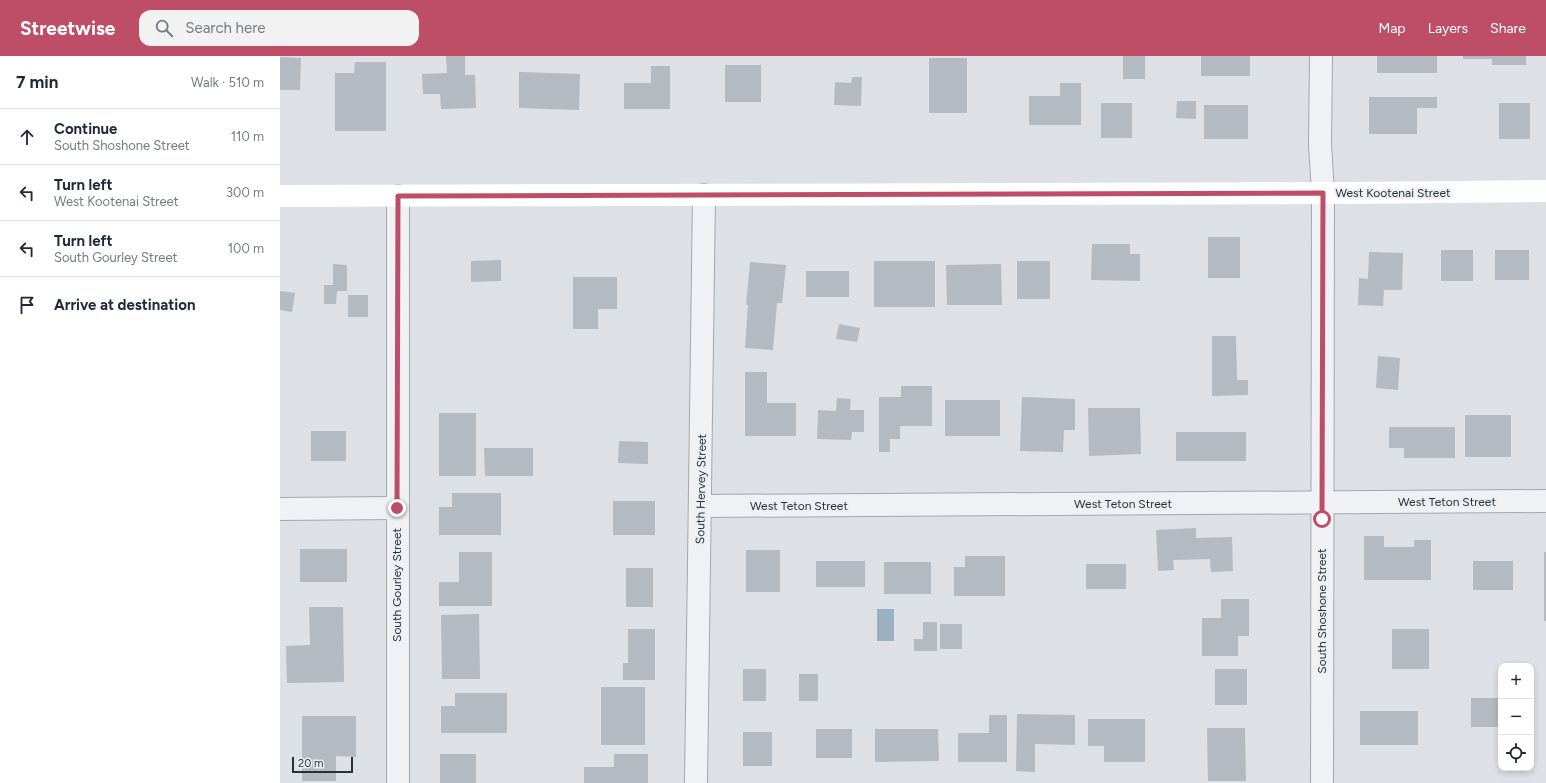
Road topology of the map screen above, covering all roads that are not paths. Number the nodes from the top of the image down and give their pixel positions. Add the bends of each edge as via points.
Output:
1 (1321, 56) edge
2 (1546, 191) edge
3 (1323, 193) junction
4 (704, 195) junction
5 (280, 196) edge
6 (398, 196) junction
7 (1546, 501) edge
8 (1322, 503) junction
9 (700, 506) junction
10 (397, 508) junction
11 (280, 509) edge
12 (398, 783) edge
13 (696, 783) edge
14 (1322, 783) edge

1 - 3 street, South Shoshone Street via 1320,144
2 - 3 street, West Kootenai Street
3 - 4 street, West Kootenai Street
3 - 8 street, South Shoshone Street
4 - 6 street, West Kootenai Street
4 - 9 street, South Hervey Street
5 - 6 street, West Kootenai Street
6 - 10 street, South Gourley Street
7 - 8 street, West Teton Street
8 - 9 street, West Teton Street
8 - 14 street, South Shoshone Street
9 - 13 street, South Hervey Street
10 - 11 street
10 - 12 street, South Gourley Street

